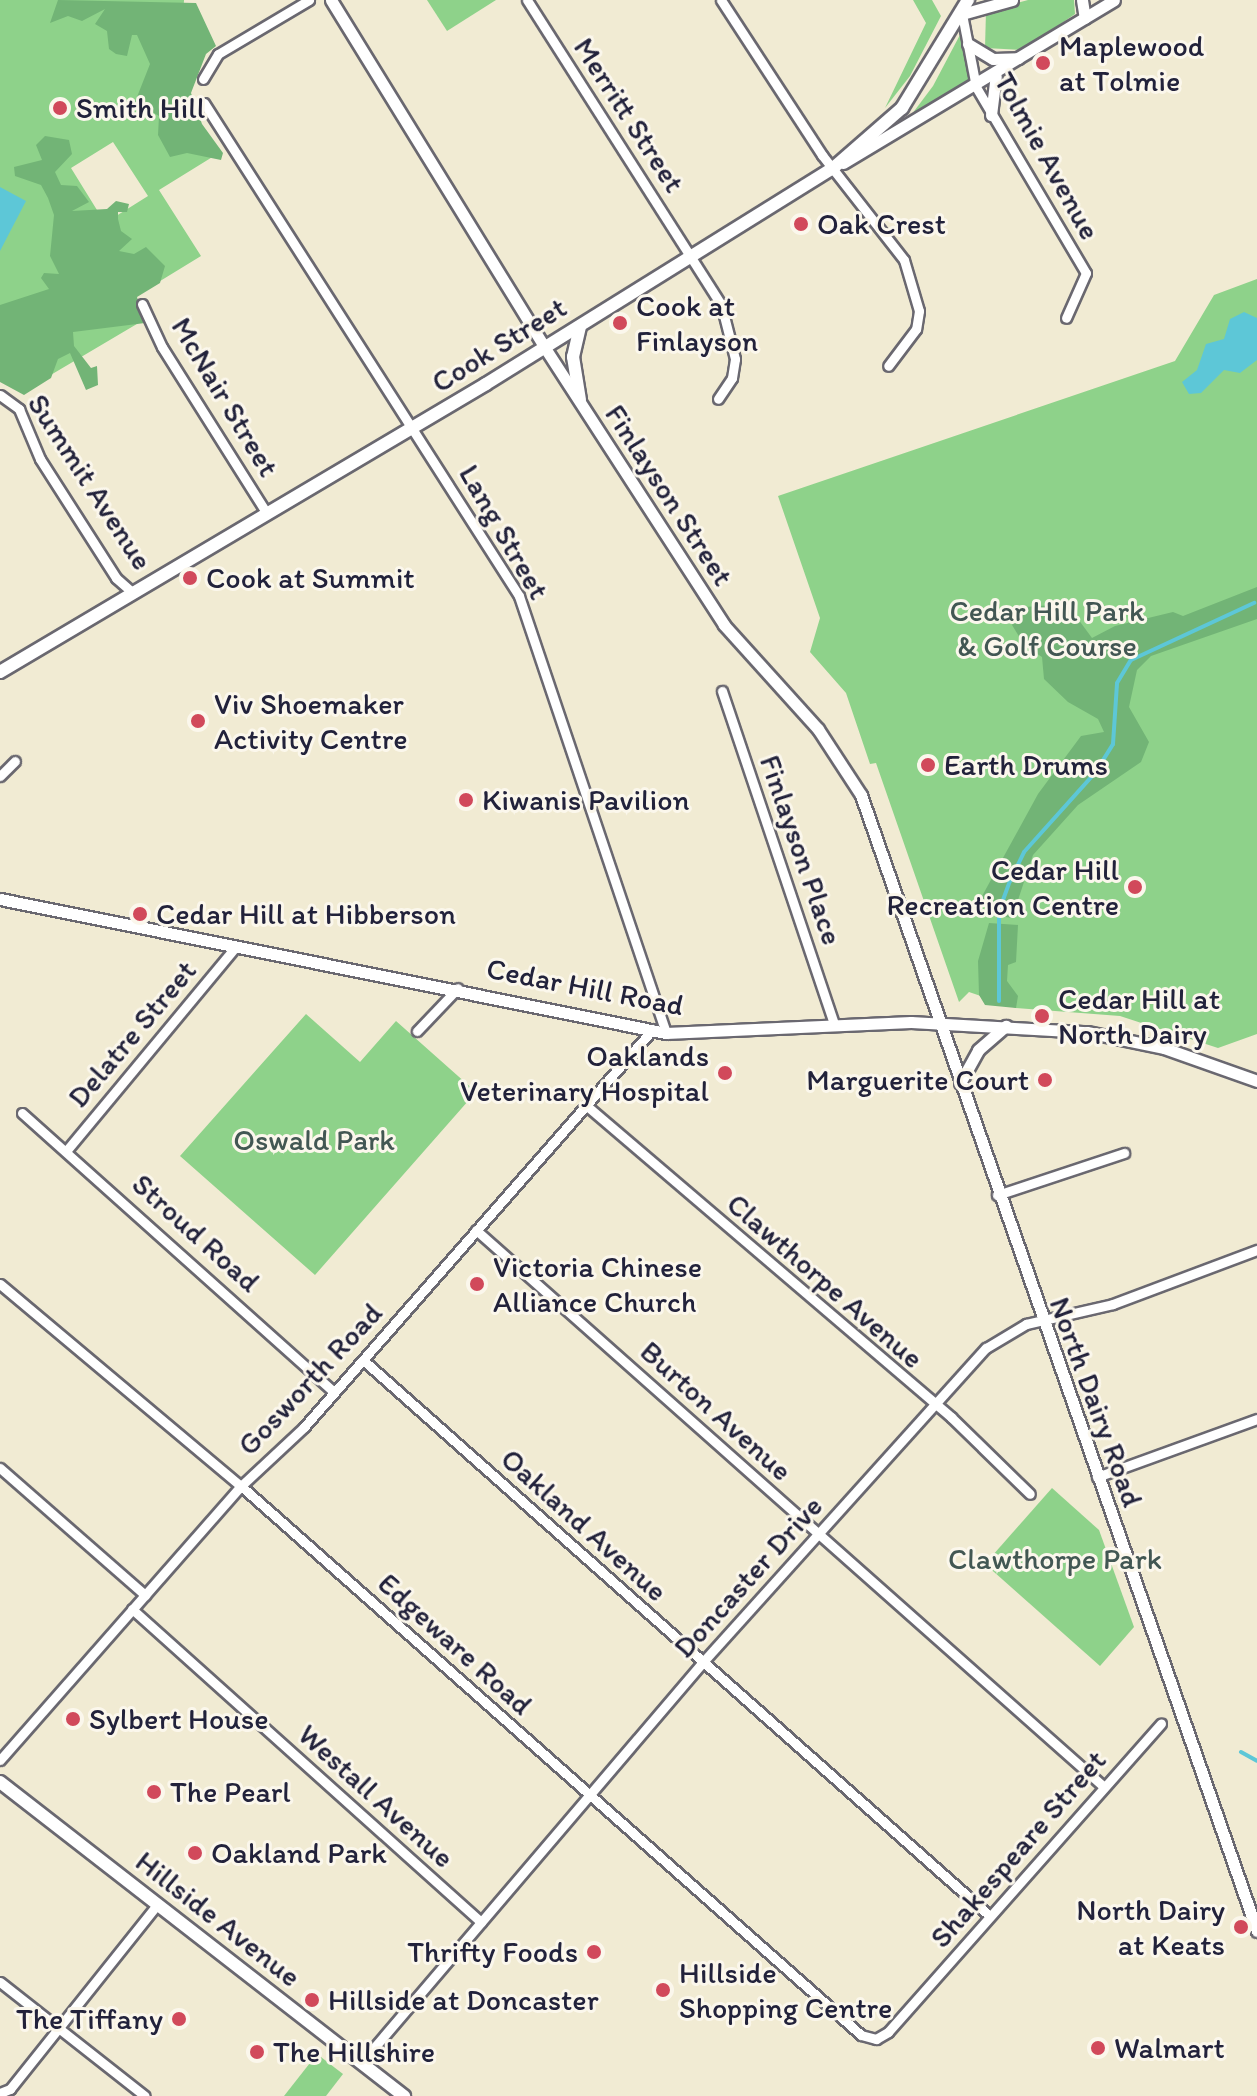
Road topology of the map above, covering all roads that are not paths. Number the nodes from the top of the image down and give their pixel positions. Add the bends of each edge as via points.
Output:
1 (309, 0) edge
2 (331, 0) edge
3 (527, 0) edge
4 (721, 0) edge
5 (968, 0) edge
6 (1082, 0) edge
7 (1114, 0) edge
8 (1007, 1) edge
9 (962, 14) junction
10 (1085, 18) junction
11 (968, 44) junction
12 (1027, 56) junction
13 (996, 76) junction
14 (203, 79) dead end
15 (976, 87) junction
16 (204, 103) dead end
17 (991, 115) junction
18 (832, 169) junction
19 (692, 256) junction
20 (142, 304) dead end
21 (1066, 318) dead end
22 (580, 326) junction
23 (545, 348) junction
24 (888, 366) dead end
25 (4, 396) edge
26 (718, 399) dead end
27 (580, 400) junction
28 (412, 429) junction
29 (267, 514) junction
30 (132, 592) junction
31 (0, 672) edge
32 (722, 691) dead end
33 (15, 761) dead end
34 (0, 776) edge
35 (0, 899) edge
36 (234, 949) junction
37 (458, 988) junction
38 (941, 1023) junction
39 (834, 1024) junction
40 (1006, 1026) junction
41 (653, 1029) junction
42 (417, 1031) dead end
43 (666, 1033) junction
44 (1257, 1081) edge
45 (960, 1083) junction
46 (587, 1106) junction
47 (22, 1113) dead end
48 (67, 1150) junction
49 (1124, 1153) dead end
50 (997, 1195) junction
51 (476, 1230) junction
52 (1257, 1250) edge
53 (0, 1284) edge
54 (1041, 1319) junction
55 (363, 1360) junction
56 (334, 1392) junction
57 (935, 1405) junction
58 (1257, 1419) edge
59 (0, 1468) edge
60 (1097, 1477) junction
61 (241, 1486) junction
62 (1030, 1494) dead end
63 (819, 1534) junction
64 (145, 1595) junction
65 (132, 1609) junction
66 (702, 1663) junction
67 (1161, 1723) dead end
68 (0, 1760) edge
69 (0, 1782) edge
70 (1104, 1787) junction
71 (590, 1795) junction
72 (157, 1905) junction
73 (990, 1916) junction
74 (1254, 1917) edge
75 (481, 1922) junction
76 (1257, 1931) edge
77 (0, 1982) edge
78 (59, 2028) junction
79 (876, 2039) joint
80 (361, 2063) junction
81 (8, 2093) edge
82 (145, 2096) edge
83 (404, 2096) edge

1 - 14 street via 218,54
2 - 23 street, Finlayson Street
3 - 19 street, Merritt Street
4 - 18 street
5 - 9 main road, Cook Street
6 - 10 street
7 - 10 street
8 - 9 street
9 - 11 street, Tolmie Avenue
9 - 18 main road, Cook Street via 902,108
10 - 12 street
11 - 12 street via 993,59
11 - 15 street, Tolmie Avenue
12 - 13 street
13 - 15 street
13 - 17 street
15 - 17 street, Tolmie Avenue
15 - 18 street
16 - 28 street, Lang Street
17 - 21 street, Tolmie Avenue via 1086,273
18 - 19 main road, Cook Street
18 - 24 street via 904,260 916,293 916,329
19 - 22 main road, Cook Street
19 - 26 street, Merritt Street via 721,304 734,340 732,378
20 - 29 street, McNair Street via 162,347
22 - 23 main road, Cook Street
22 - 27 main road via 573,357
23 - 27 street, Finlayson Street
23 - 28 main road, Cook Street
25 - 30 street, Summit Avenue via 116,578
27 - 38 street, Finlayson Street via 724,625 849,772 875,827
28 - 29 main road, Cook Street
28 - 43 street, Lang Street via 519,596
29 - 30 main road, Cook Street
30 - 31 main road, Cook Street
32 - 39 street, Finlayson Place
33 - 34 street
35 - 36 street, Cedar Hill Road
36 - 37 street, Cedar Hill Road
36 - 48 street, Delatre Street
37 - 41 street, Cedar Hill Road
37 - 42 street
38 - 39 street, Cedar Hill Road
38 - 40 street, Cedar Hill Road
38 - 45 street, North Dairy Road
39 - 43 street, Cedar Hill Road
40 - 44 street, Cedar Hill Road via 1134,1040
40 - 45 street via 978,1050
41 - 43 street, Cedar Hill Road
41 - 46 street, Gosworth Road
45 - 50 street, North Dairy Road
46 - 51 street, Gosworth Road
46 - 57 street, Clawthorpe Avenue
47 - 48 street, Stroud Road
48 - 56 street, Stroud Road
49 - 50 street
50 - 54 street, North Dairy Road
51 - 55 street, Gosworth Road
51 - 63 street, Burton Avenue
52 - 54 street, Doncaster Drive via 1113,1304
53 - 61 street, Edgeware Road
54 - 57 street, Doncaster Drive via 995,1341
54 - 60 street, North Dairy Road
55 - 56 street, Gosworth Road
55 - 66 street, Oakland Avenue
56 - 61 street, Gosworth Road
57 - 62 street, Clawthorpe Avenue
57 - 63 street, Doncaster Drive
58 - 60 street
59 - 64 street
60 - 74 street, North Dairy Road
61 - 64 street, Gosworth Road
61 - 71 street, Edgeware Road
63 - 66 street, Doncaster Drive
63 - 70 street, Burton Avenue
64 - 65 street, Gosworth Road
65 - 68 street, Gosworth Road
65 - 75 street, Westall Avenue
66 - 71 street, Doncaster Drive
66 - 73 street, Oakland Avenue
67 - 70 street, Shakespeare Street
69 - 72 main road, Hillside Avenue
70 - 73 street, Shakespeare Street
71 - 75 street, Doncaster Drive
71 - 79 street, Edgeware Road via 861,2035
72 - 78 street
72 - 80 main road, Hillside Avenue
73 - 79 street, Shakespeare Street
74 - 76 street, North Dairy Road
75 - 80 street, Doncaster Drive
77 - 78 street
78 - 81 street
78 - 82 street
80 - 83 main road, Hillside Avenue

